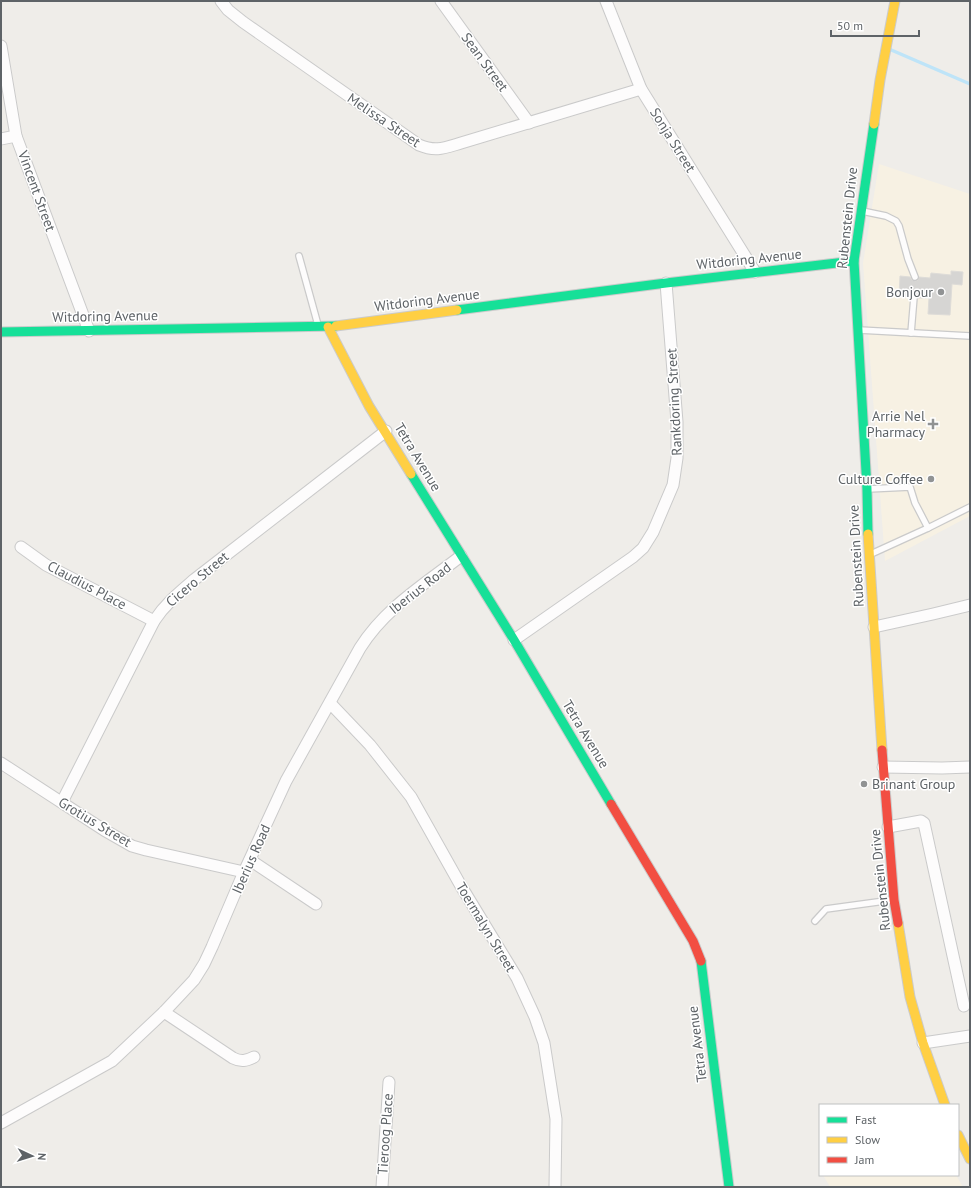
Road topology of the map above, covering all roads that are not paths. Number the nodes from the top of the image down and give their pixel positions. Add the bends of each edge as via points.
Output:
1 (221, 1) edge
2 (441, 1) edge
3 (606, 1) edge
4 (895, 1) edge
5 (1, 46) edge
6 (641, 89) junction
7 (529, 122) junction
8 (16, 136) junction
9 (1, 139) edge
10 (867, 165) junction
11 (875, 172) dead end
12 (862, 211) junction
13 (299, 256) dead end
14 (854, 261) junction
15 (755, 272) junction
16 (915, 277) dead end
17 (666, 283) junction
18 (914, 297) dead end
19 (323, 327) junction
20 (857, 330) junction
21 (88, 331) junction
22 (1, 332) edge
23 (911, 333) junction
24 (970, 336) edge
25 (386, 430) junction
26 (868, 489) junction
27 (970, 506) edge
28 (928, 528) junction
29 (21, 547) dead end
30 (869, 555) junction
31 (462, 556) junction
32 (970, 605) edge
33 (154, 621) junction
34 (874, 626) junction
35 (514, 640) junction
36 (330, 703) junction
37 (1, 763) edge
38 (970, 766) edge
39 (882, 767) junction
40 (62, 802) junction
41 (888, 828) junction
42 (250, 860) junction
43 (244, 872) junction
44 (894, 900) junction
45 (316, 904) dead end
46 (815, 921) dead end
47 (964, 1006) dead end
48 (164, 1012) junction
49 (970, 1036) edge
50 (923, 1043) junction
51 (254, 1057) dead end
52 (389, 1082) dead end
53 (946, 1104) edge
54 (1, 1123) edge
55 (959, 1137) edge
56 (970, 1159) edge
57 (382, 1187) edge
58 (554, 1187) edge
59 (729, 1187) edge

1 - 7 street, Melissa Street via 243,22 418,146 437,149
2 - 7 street, Sean Street
3 - 6 street, Sonja Street
4 - 10 street, Rubenstein Drive
5 - 8 street, Vincent Street
6 - 7 street, Melissa Street
6 - 15 street, Sonja Street
8 - 9 street
8 - 21 street, Vincent Street
10 - 11 lane
10 - 12 street, Rubenstein Drive
12 - 14 street, Rubenstein Drive
12 - 16 lane via 896,221
13 - 19 lane
14 - 15 street, Witdoring Avenue
14 - 20 street, Rubenstein Drive
15 - 17 street, Witdoring Avenue
17 - 19 street, Witdoring Avenue
17 - 35 street, Rankdoring Street via 677,458 673,485 665,506 643,548 633,557
18 - 23 lane
19 - 21 street, Witdoring Avenue
19 - 25 street, Tetra Avenue
20 - 23 lane
20 - 26 street, Rubenstein Drive
21 - 22 street, Witdoring Avenue
23 - 24 lane
25 - 31 street, Tetra Avenue
25 - 33 street, Cicero Street via 190,583 173,597
26 - 28 lane via 910,487
26 - 30 street, Rubenstein Drive
27 - 28 lane
28 - 30 lane
29 - 33 street, Claudius Place via 46,565
30 - 34 street, Rubenstein Drive
31 - 35 street, Tetra Avenue
31 - 36 street, Iberius Road via 378,623 360,648
32 - 34 street
33 - 40 street, Cicero Street
34 - 39 street, Rubenstein Drive
35 - 59 street, Tetra Avenue via 698,952
36 - 42 street, Iberius Road via 286,781
36 - 58 street, Toermalyn Street via 370,745 411,797 517,978 544,1043 556,1118
37 - 40 street, Grotius Street
38 - 39 street
39 - 41 street, Rubenstein Drive
40 - 43 street, Grotius Street via 132,846
41 - 44 street, Rubenstein Drive
41 - 47 street via 921,821 924,823
42 - 43 street, Iberius Road
42 - 45 street
43 - 48 street, Iberius Road via 204,964 194,980
44 - 46 lane via 826,909
44 - 50 street, Rubenstein Drive via 910,997
48 - 51 street via 233,1058 246,1061
48 - 54 street, Iberius Road via 112,1061
49 - 50 street
50 - 53 street, Rubenstein Drive
52 - 57 street, Tieroog Place
55 - 56 street

